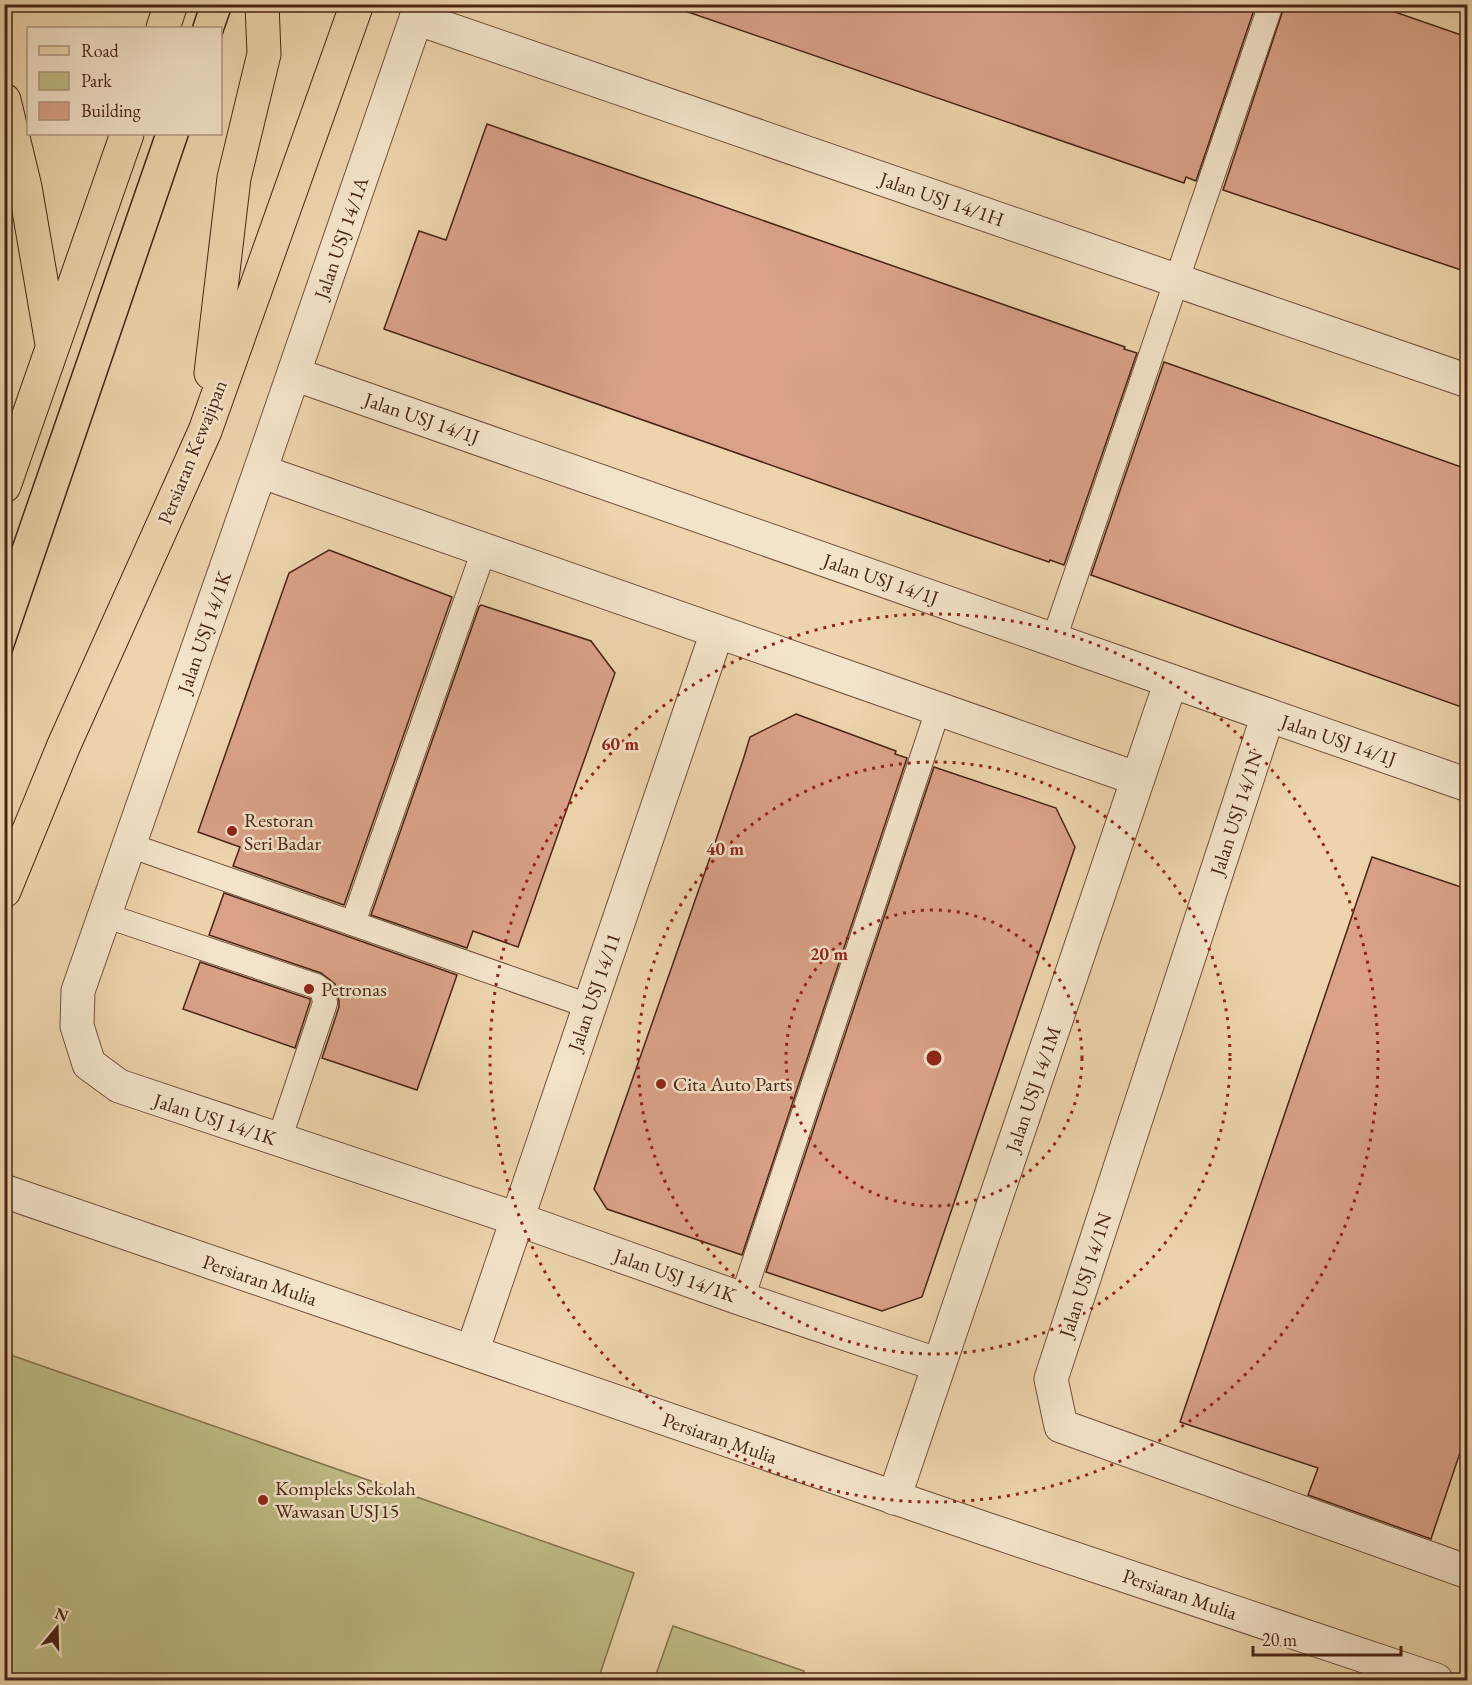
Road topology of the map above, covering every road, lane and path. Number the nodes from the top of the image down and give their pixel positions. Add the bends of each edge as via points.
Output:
1 (171, 4) edge
2 (262, 4) edge
3 (357, 4) edge
4 (1271, 4) edge
5 (419, 11) edge
6 (163, 27) edge
7 (4, 100) edge
8 (127, 135) edge
9 (1176, 280) junction
10 (52, 346) junction
11 (294, 374) junction
12 (1467, 381) edge
13 (205, 431) junction
14 (260, 471) junction
15 (4, 486) edge
16 (484, 550) junction
17 (717, 632) junction
18 (1054, 639) junction
19 (1172, 681) junction
20 (938, 710) junction
21 (1268, 715) junction
22 (1138, 779) junction
23 (1467, 785) edge
24 (129, 845) junction
25 (4, 891) edge
26 (104, 915) junction
27 (353, 923) junction
28 (589, 1006) junction
29 (279, 1140) junction
30 (4, 1191) edge
31 (517, 1219) junction
32 (742, 1299) junction
33 (472, 1352) junction
34 (939, 1365) junction
35 (894, 1498) junction
36 (1467, 1572) edge
37 (1436, 1680) edge

1 - 6 main road
2 - 13 main road via 264,54 234,178
3 - 13 main road, Persiaran Kewajipan
4 - 9 lane
5 - 9 street, Jalan USJ 14/1H
5 - 11 street, Jalan USJ 14/1A
7 - 10 main road via 25,187
8 - 10 main road
9 - 12 street, Jalan USJ 14/1H
9 - 18 lane
10 - 15 main road
11 - 14 street, Jalan USJ 14/1A
11 - 18 street, Jalan USJ 14/1J
13 - 25 main road, Persiaran Kewajipan via 64,745
14 - 16 street
14 - 24 street, Jalan USJ 14/1K
16 - 17 street
16 - 27 lane
17 - 20 street
17 - 28 street, Jalan USJ 14/11
18 - 19 street, Jalan USJ 14/1J
19 - 21 street, Jalan USJ 14/1J
19 - 22 street, Jalan USJ 14/1M
20 - 22 street
20 - 32 lane
21 - 23 street, Jalan USJ 14/1J
21 - 36 street, Jalan USJ 14/1N via 1051,1379 1061,1426
22 - 34 street, Jalan USJ 14/1M
24 - 26 street, Jalan USJ 14/1K
24 - 27 lane
26 - 29 street, Jalan USJ 14/1K via 78,991 77,1026 89,1064 119,1086
26 - 29 lane via 323,992 325,1003
27 - 28 lane
28 - 31 street, Jalan USJ 14/11
29 - 31 street, Jalan USJ 14/1K
30 - 33 street, Persiaran Mulia
31 - 32 street, Jalan USJ 14/1K
31 - 33 street, Jalan USJ 14/11
32 - 34 street, Jalan USJ 14/1K
33 - 35 street, Persiaran Mulia
34 - 35 street, Jalan USJ 14/1M
35 - 37 street, Persiaran Mulia

